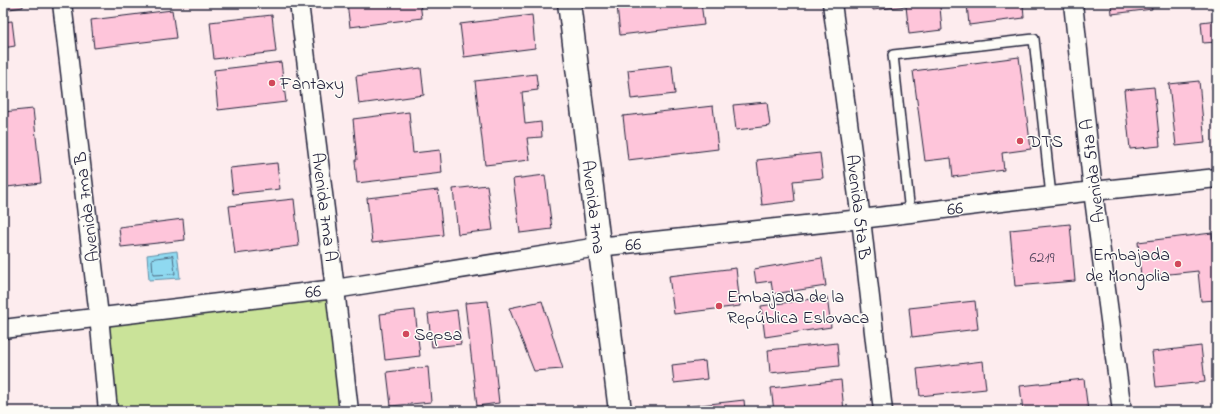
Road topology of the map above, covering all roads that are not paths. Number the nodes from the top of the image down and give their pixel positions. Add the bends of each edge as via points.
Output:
1 (62, 3) edge
2 (299, 3) edge
3 (569, 3) edge
4 (832, 3) edge
5 (1073, 3) edge
6 (1217, 178) edge
7 (1093, 191) junction
8 (1051, 196) junction
9 (910, 213) junction
10 (861, 219) junction
11 (598, 247) junction
12 (335, 289) junction
13 (99, 316) junction
14 (3, 329) edge
15 (108, 411) edge
16 (349, 411) edge
17 (620, 411) edge
18 (883, 411) edge
19 (1122, 411) edge

1 - 13 street, Avenida 7ma B
2 - 12 street, Avenida 7ma A
3 - 11 main road, Avenida 7ma
4 - 10 street, Avenida 5ta B
5 - 7 street, Avenida 5ta A
6 - 7 street, 66
7 - 8 street, 66
7 - 19 street, Avenida 5ta A
8 - 9 street, 66
8 - 9 lane via 1034,39 893,55
9 - 10 street, 66
10 - 11 street, 66
10 - 18 street, Avenida 5ta B
11 - 12 street, 66
11 - 17 main road, Avenida 7ma
12 - 13 street, 66
12 - 16 street, Avenida 7ma A
13 - 14 street, 66
13 - 15 street, Avenida 7ma B

